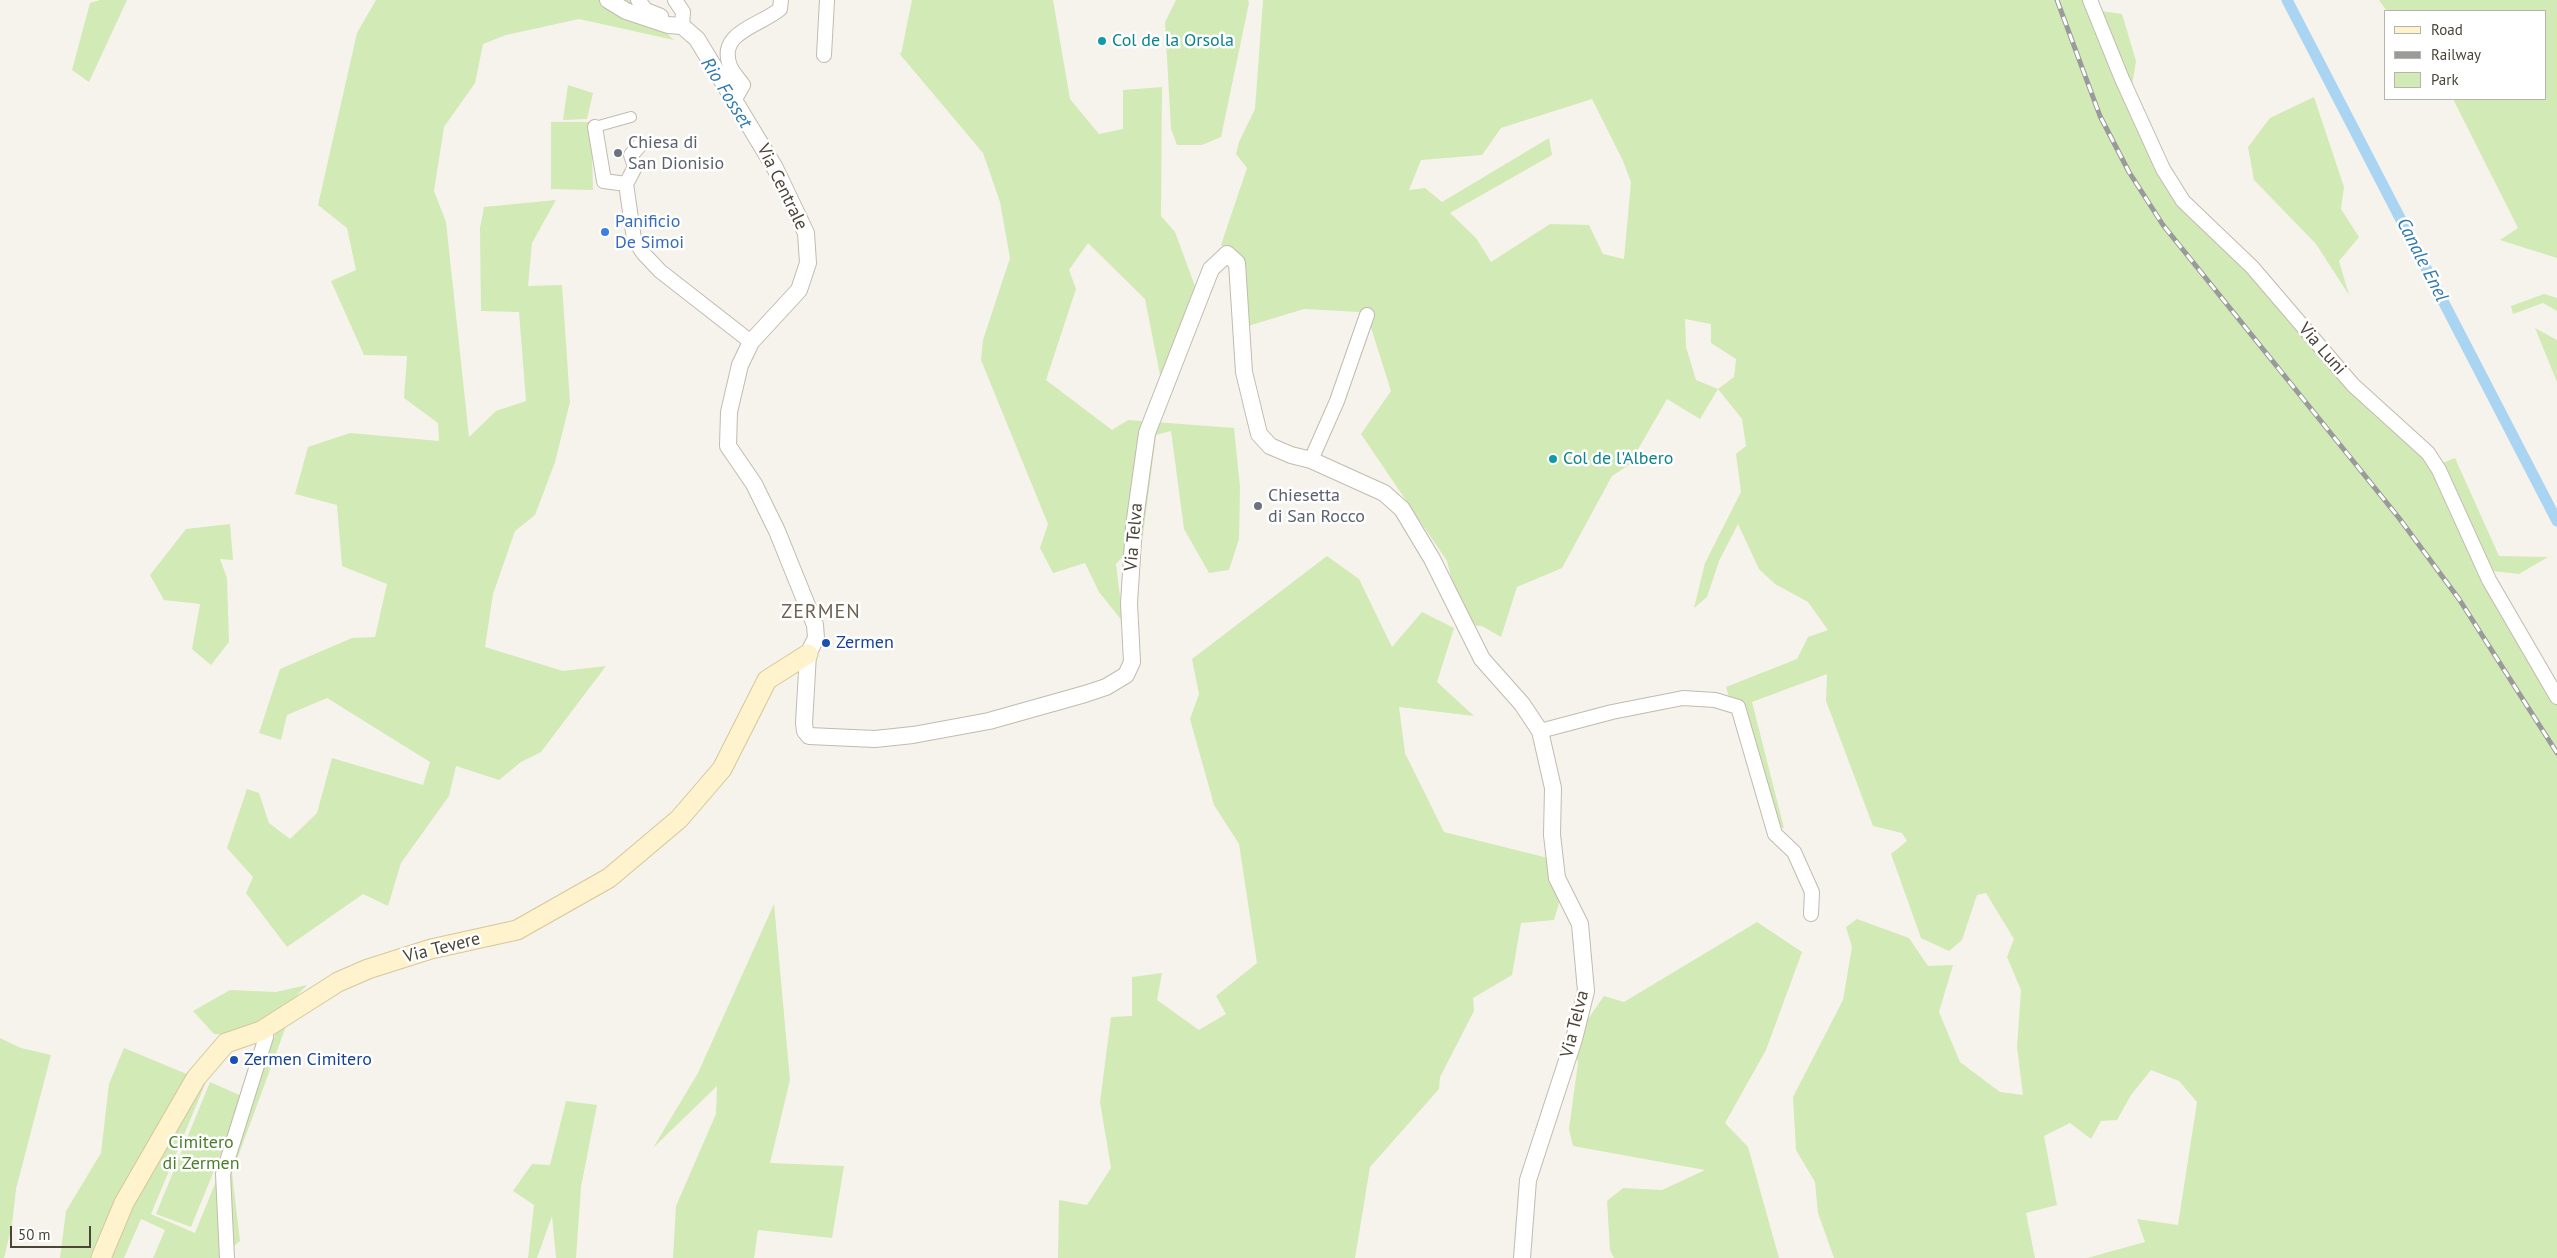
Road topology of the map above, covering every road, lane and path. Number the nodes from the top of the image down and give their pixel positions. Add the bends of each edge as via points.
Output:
1 (608, 0) edge
2 (638, 0) edge
3 (675, 0) edge
4 (781, 0) edge
5 (827, 0) edge
6 (2090, 0) edge
7 (675, 25) junction
8 (824, 55) dead end
9 (735, 99) junction
10 (630, 117) dead end
11 (595, 127) joint
12 (640, 145) dead end
13 (626, 184) junction
14 (1367, 315) dead end
15 (751, 342) junction
16 (1311, 460) junction
17 (808, 654) junction
18 (2557, 697) edge
19 (1540, 731) junction
20 (1811, 914) dead end
21 (264, 1029) junction
22 (101, 1258) edge
23 (227, 1258) edge
24 (1522, 1258) edge

1 - 7 street, Via Centrale via 626,11
2 - 7 street via 646,10 668,18
3 - 7 street via 683,12
4 - 9 street via 780,9 768,19 737,33 728,48 730,66 743,85
5 - 8 street
6 - 18 street, Via Luni via 2122,79 2179,195 2252,267 2353,386 2428,453 2439,470 2489,580
7 - 9 street, Via Centrale via 697,39
9 - 15 street, Via Centrale via 775,168 806,233 808,263 799,290
10 - 11 street
11 - 13 street via 604,180
12 - 13 street via 631,155 635,167
13 - 15 street via 634,239 643,254
14 - 16 street via 1344,383
15 - 17 street, Via Centrale via 740,365 729,412 728,446 754,484 774,523 815,625 816,638
16 - 17 street, Via Telva via 1270,446 1259,434 1244,372 1237,263 1227,254 1211,269 1147,433 1134,526 1129,603 1132,662 1126,675 1106,687 1084,694 970,724 875,739 809,736 804,723
16 - 19 street, Via Telva via 1384,493 1402,509 1432,559 1482,659 1522,704
17 - 21 main road, Via Tevere via 767,680 722,769 678,819 609,878 517,930 431,949 345,979
19 - 20 street via 1683,698 1715,700 1738,707 1775,834 1794,852 1812,892
19 - 24 street, Via Telva via 1553,788 1552,835 1557,878 1580,924 1586,992 1528,1180
21 - 22 main road, Via Tevere via 226,1043 196,1078 124,1203
21 - 23 street via 266,1038 222,1174

